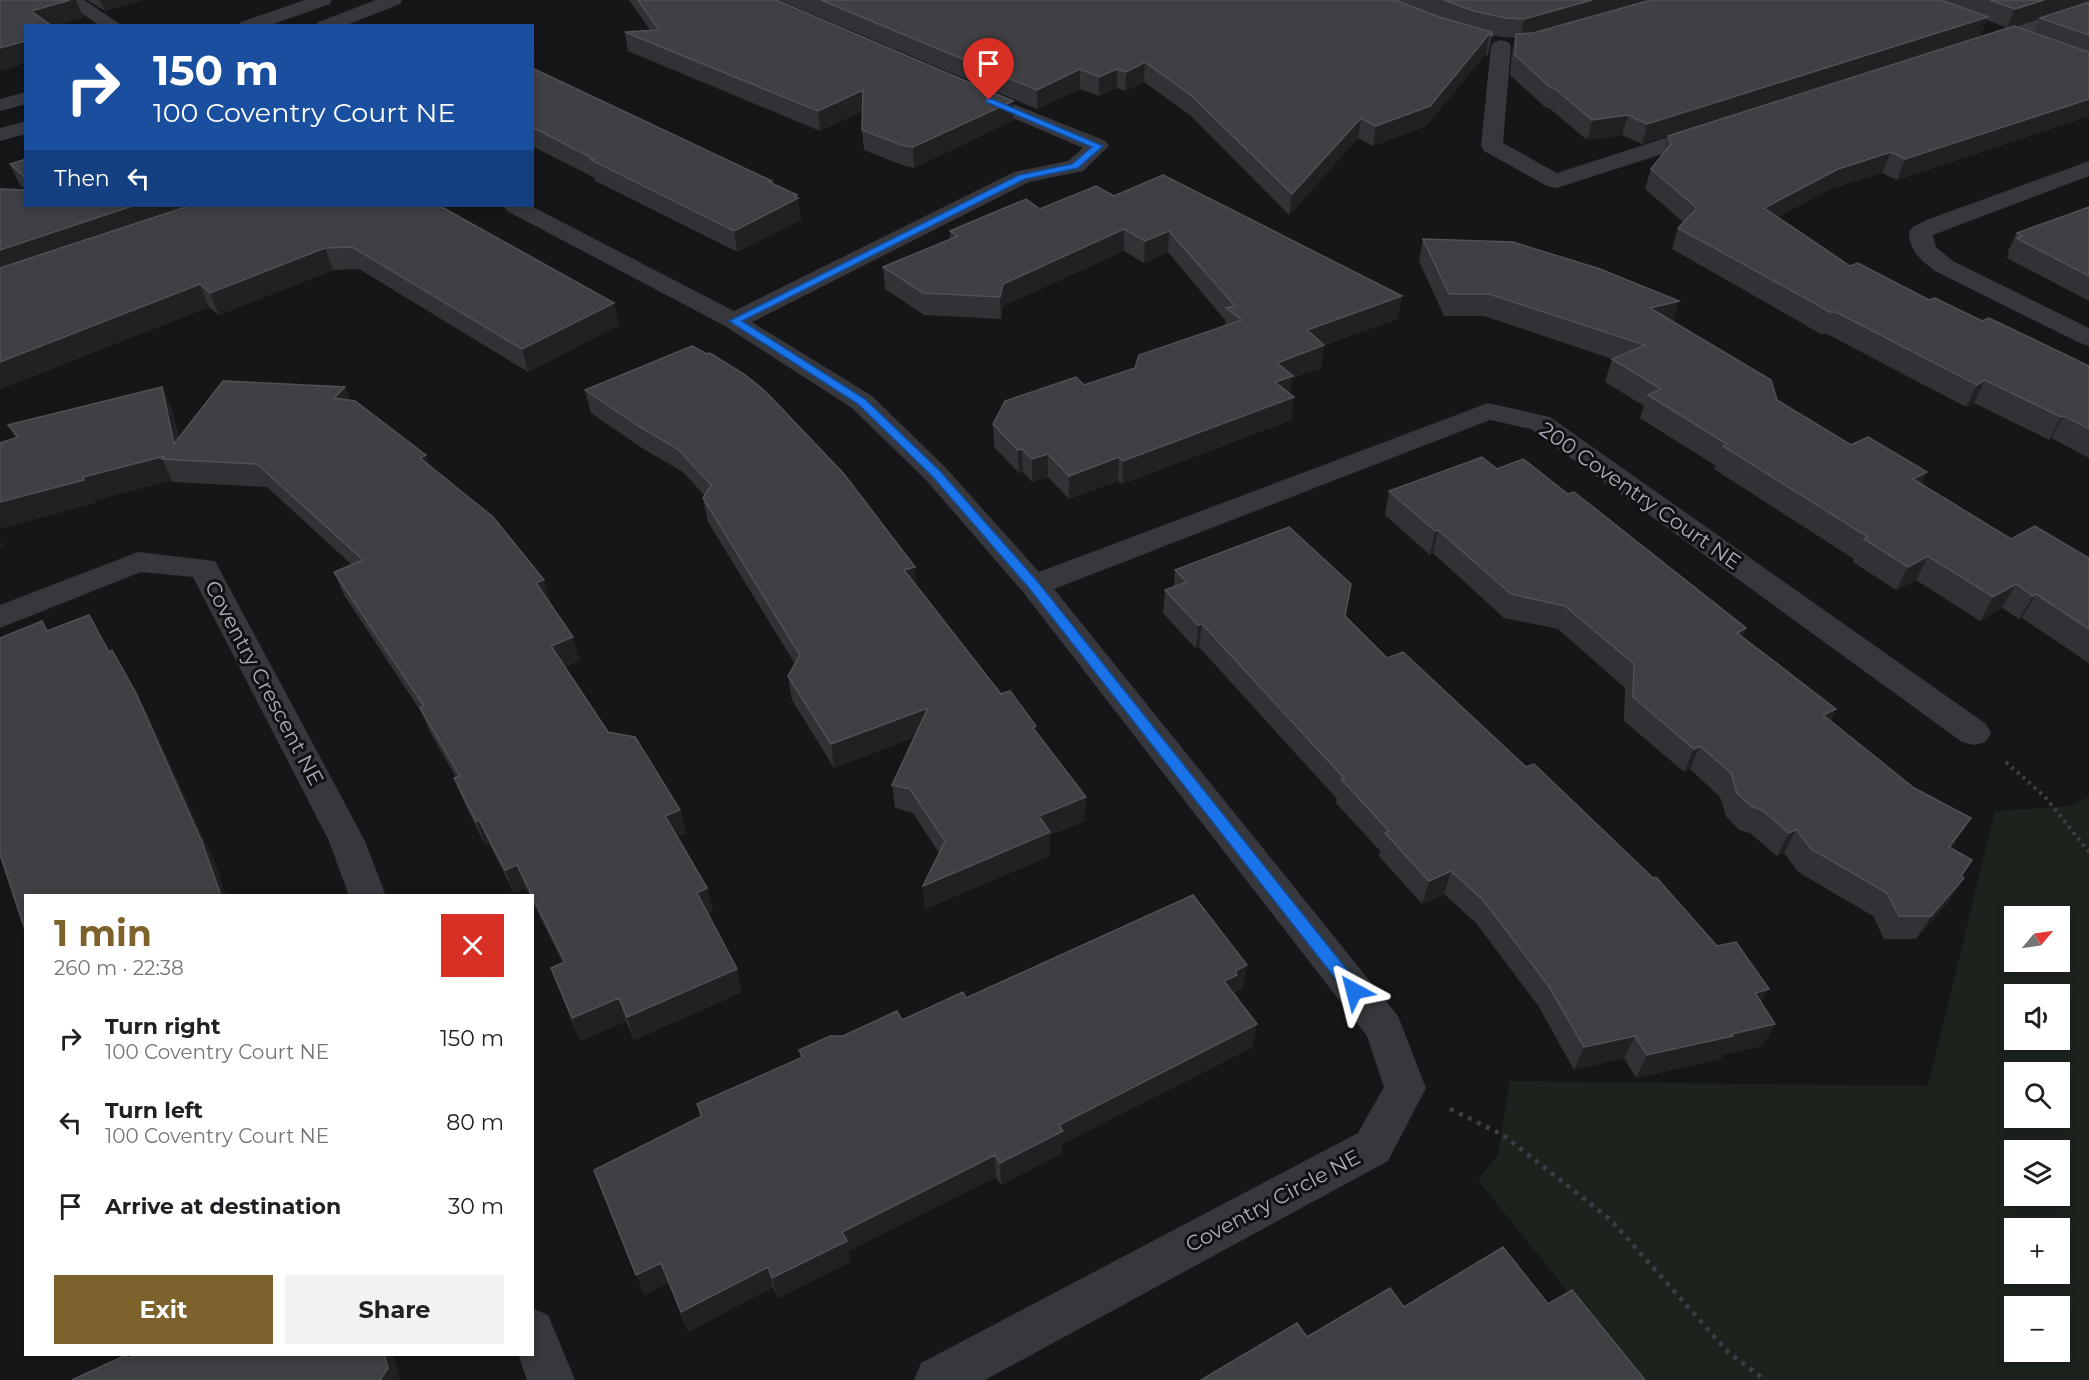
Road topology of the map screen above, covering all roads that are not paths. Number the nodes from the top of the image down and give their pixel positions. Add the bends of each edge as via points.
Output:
1 (71, 0) edge
2 (323, 0) edge
3 (393, 0) edge
4 (2089, 10) edge
5 (111, 24) edge
6 (254, 24) edge
7 (331, 24) edge
8 (1972, 24) edge
9 (2004, 36) junction
10 (1478, 40) edge
11 (2036, 48) edge
12 (1959, 50) edge
13 (954, 85) edge
14 (24, 99) edge
15 (0, 105) edge
16 (1723, 127) edge
17 (24, 128) edge
18 (0, 135) edge
19 (2089, 168) edge
20 (517, 207) edge
21 (734, 321) junction
22 (2089, 338) edge
23 (1034, 585) junction
24 (0, 616) edge
25 (1974, 734) road end
26 (367, 894) edge
27 (534, 1336) edge
28 (551, 1380) edge
29 (938, 1380) edge

1 - 5 street
2 - 6 street
3 - 7 street
4 - 9 street
8 - 9 street
9 - 11 street
9 - 12 street
10 - 16 street via 1511,46 1492,146 1554,181
13 - 21 street via 1098,146 1075,166 1022,177
14 - 15 street
17 - 18 street
19 - 22 street via 1934,225 1921,232 1921,244 1929,256 1944,266
20 - 21 street
21 - 23 street via 861,402 936,474
23 - 25 street, 200 Coventry Court NE via 1488,411 1540,423
23 - 29 street, Coventry Circle NE via 1384,1028 1405,1088 1373,1147
24 - 26 street, Coventry Crescent NE via 138,562 204,568 347,842
27 - 28 street

